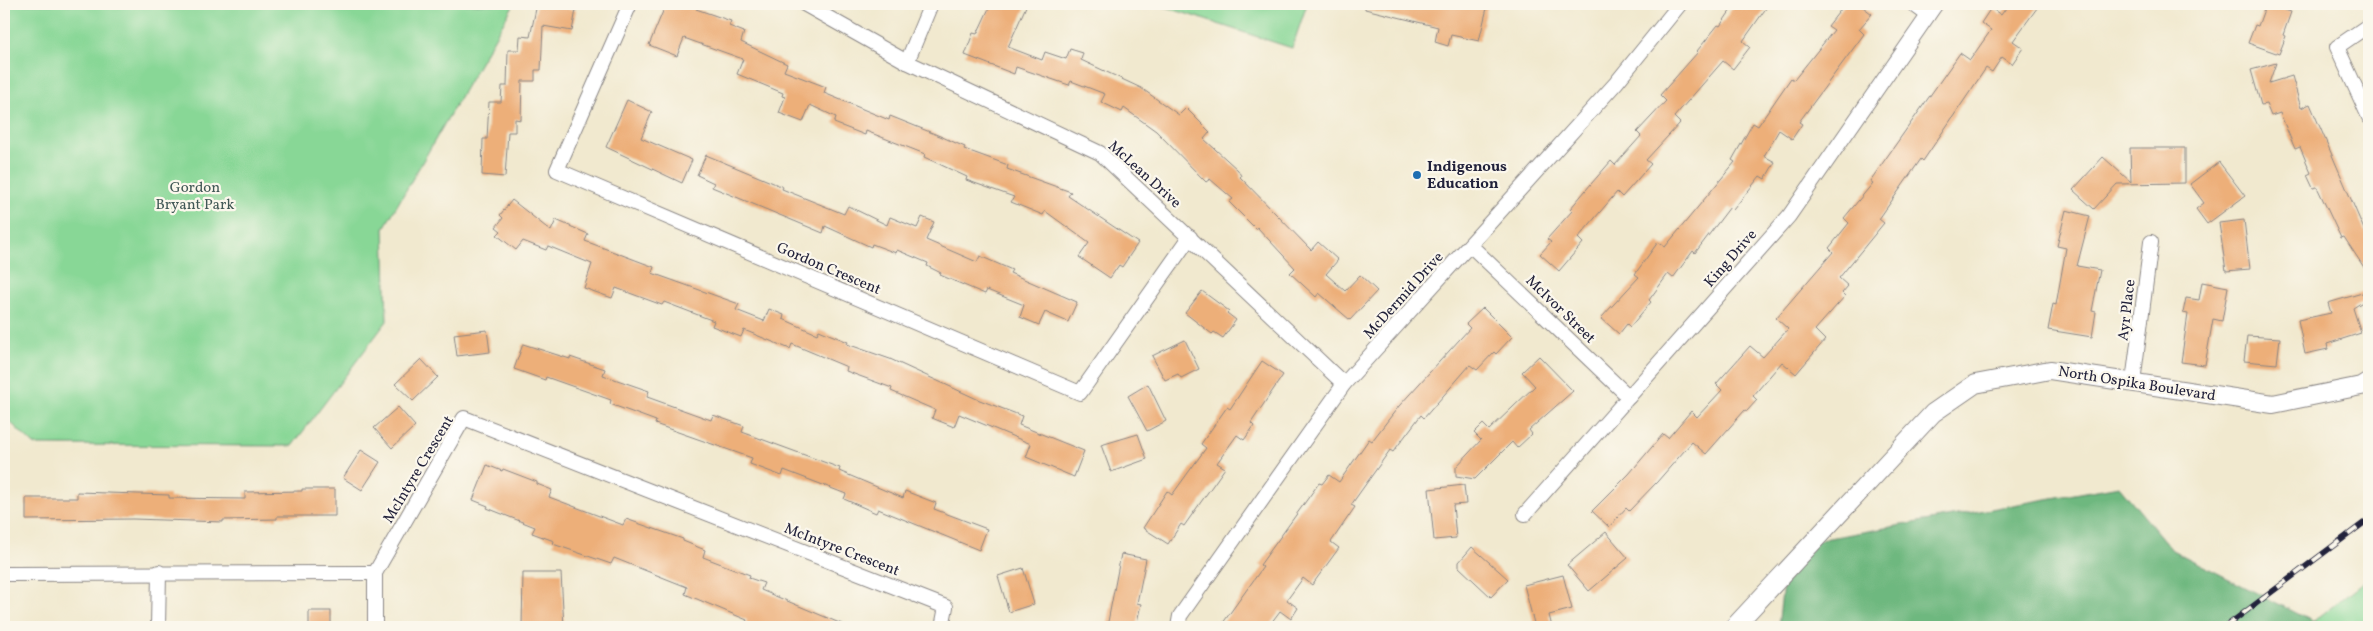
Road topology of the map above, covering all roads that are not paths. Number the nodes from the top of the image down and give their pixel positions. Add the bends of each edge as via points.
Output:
1 (630, 4) edge
2 (804, 4) edge
3 (931, 4) edge
4 (1680, 4) edge
5 (1913, 4) edge
6 (1932, 10) edge
7 (2369, 25) edge
8 (907, 62) junction
9 (2369, 118) edge
10 (1190, 237) junction
11 (2151, 242) dead end
12 (1470, 245) junction
13 (2369, 381) edge
14 (2133, 382) junction
15 (1344, 384) junction
16 (1629, 397) junction
17 (1525, 514) dead end
18 (160, 572) junction
19 (375, 573) junction
20 (4, 574) edge
21 (158, 627) edge
22 (375, 627) edge
23 (942, 627) edge
24 (1178, 627) edge
25 (1734, 627) edge

1 - 10 street, Gordon Crescent via 557,170 1080,393
2 - 8 street, McLean Drive
3 - 8 street
4 - 12 street, McDermid Drive via 1628,68
5 - 6 street
6 - 16 street, King Drive via 1789,216
7 - 9 street via 2337,47
8 - 10 street, McLean Drive via 1100,153
10 - 15 street, McLean Drive
11 - 14 street, Ayr Place
12 - 15 street, McDermid Drive
12 - 16 street, McIvor Street
13 - 14 street, North Ospika Boulevard via 2361,386 2273,404
14 - 25 street, North Ospika Boulevard via 2050,370 1975,384 1933,413
15 - 24 street, McDermid Drive via 1180,616
16 - 17 street, King Drive
18 - 19 street
18 - 20 street
18 - 21 street
19 - 22 street
19 - 23 street, McIntyre Crescent via 464,418 946,607

